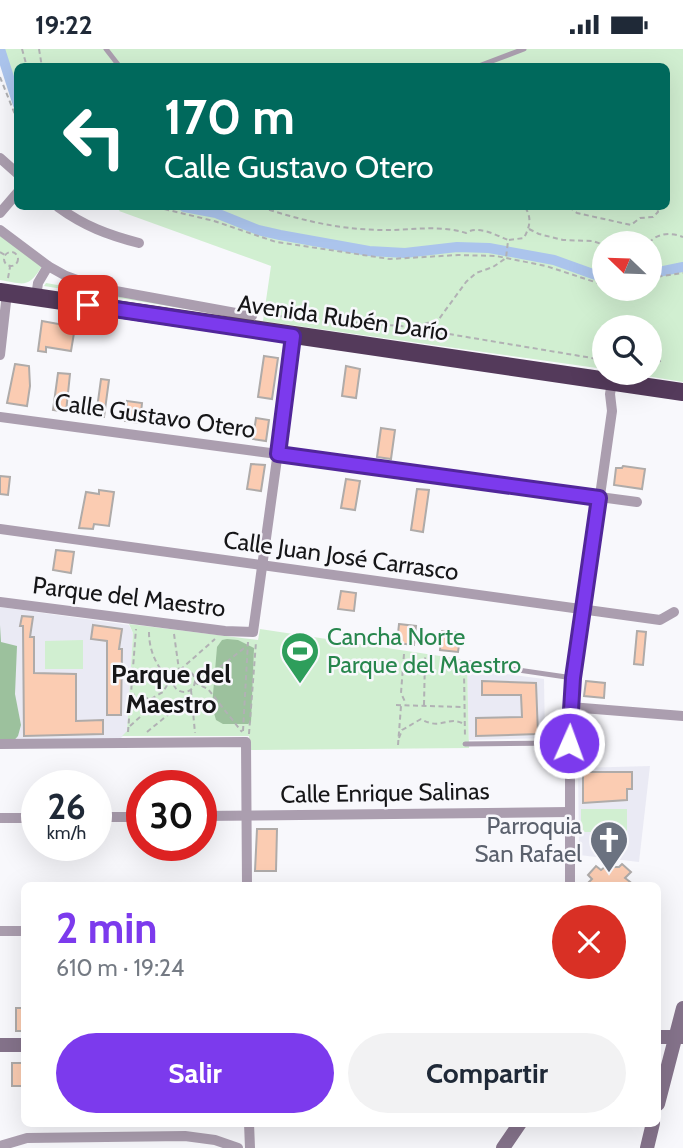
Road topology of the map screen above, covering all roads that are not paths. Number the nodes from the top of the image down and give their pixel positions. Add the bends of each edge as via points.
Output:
1 (106, 49) edge
2 (524, 49) edge
3 (117, 63) edge
4 (487, 63) edge
5 (0, 158) edge
6 (14, 170) edge
7 (14, 197) edge
8 (62, 210) edge
9 (0, 213) edge
10 (0, 230) edge
11 (139, 243) dead end
12 (48, 266) junction
13 (5, 289) edge
14 (36, 297) junction
15 (252, 316) road end
16 (293, 336) junction
17 (0, 355) edge
18 (592, 379) edge
19 (612, 385) edge
20 (631, 385) edge
21 (682, 393) edge
22 (0, 417) edge
23 (278, 454) junction
24 (599, 498) junction
25 (637, 502) dead end
26 (0, 529) edge
27 (261, 566) junction
28 (0, 602) edge
29 (583, 610) junction
30 (674, 612) dead end
31 (464, 662) road end
32 (573, 678) junction
33 (570, 707) junction
34 (683, 716) edge
35 (569, 743) junction
36 (0, 744) edge
37 (465, 744) road end
38 (569, 811) junction
39 (246, 815) junction
40 (217, 816) edge
41 (0, 818) edge
42 (21, 818) edge
43 (247, 882) edge
44 (570, 882) edge
45 (0, 931) edge
46 (21, 931) edge
47 (683, 1008) edge
48 (661, 1037) edge
49 (679, 1037) edge
50 (0, 1045) edge
51 (21, 1045) edge
52 (661, 1094) edge
53 (249, 1127) edge
54 (517, 1127) edge
55 (652, 1127) edge
56 (112, 1136) junction
57 (0, 1146) edge
58 (112, 1148) edge
59 (237, 1148) edge
60 (250, 1148) edge
61 (503, 1148) edge
62 (647, 1148) edge

1 - 3 lane
2 - 4 lane
5 - 6 street
7 - 9 street
8 - 11 street via 100,232
10 - 12 street
12 - 14 street
12 - 15 street via 99,288
13 - 14 highway, Avenida Rubén Darío
13 - 17 street
14 - 16 highway, Avenida Rubén Darío
16 - 18 highway, Avenida Rubén Darío
16 - 23 street
19 - 24 street
20 - 21 highway, Avenida Rubén Darío
22 - 23 street, Calle Gustavo Otero
23 - 24 street, Calle Gustavo Otero
23 - 27 street
24 - 25 street, Calle Gustavo Otero
24 - 29 street
26 - 27 street, Calle Juan José Carrasco
27 - 28 street, Parque del Maestro via 253,632
27 - 29 street, Calle Juan José Carrasco
29 - 30 street, Calle Juan José Carrasco via 660,620
29 - 32 street
31 - 32 lane
32 - 33 street
33 - 34 street
33 - 35 street
35 - 37 lane
35 - 38 street
36 - 39 street via 196,742 244,737
38 - 39 street, Calle Enrique Salinas
38 - 44 street
39 - 40 street, Calle Enrique Salinas
39 - 43 street
41 - 42 street
45 - 46 street
47 - 49 main road
48 - 49 main road
49 - 52 main road
50 - 51 main road
53 - 60 street
54 - 61 main road
55 - 62 main road
56 - 57 street via 27,1138
56 - 58 street
56 - 59 street via 198,1137

